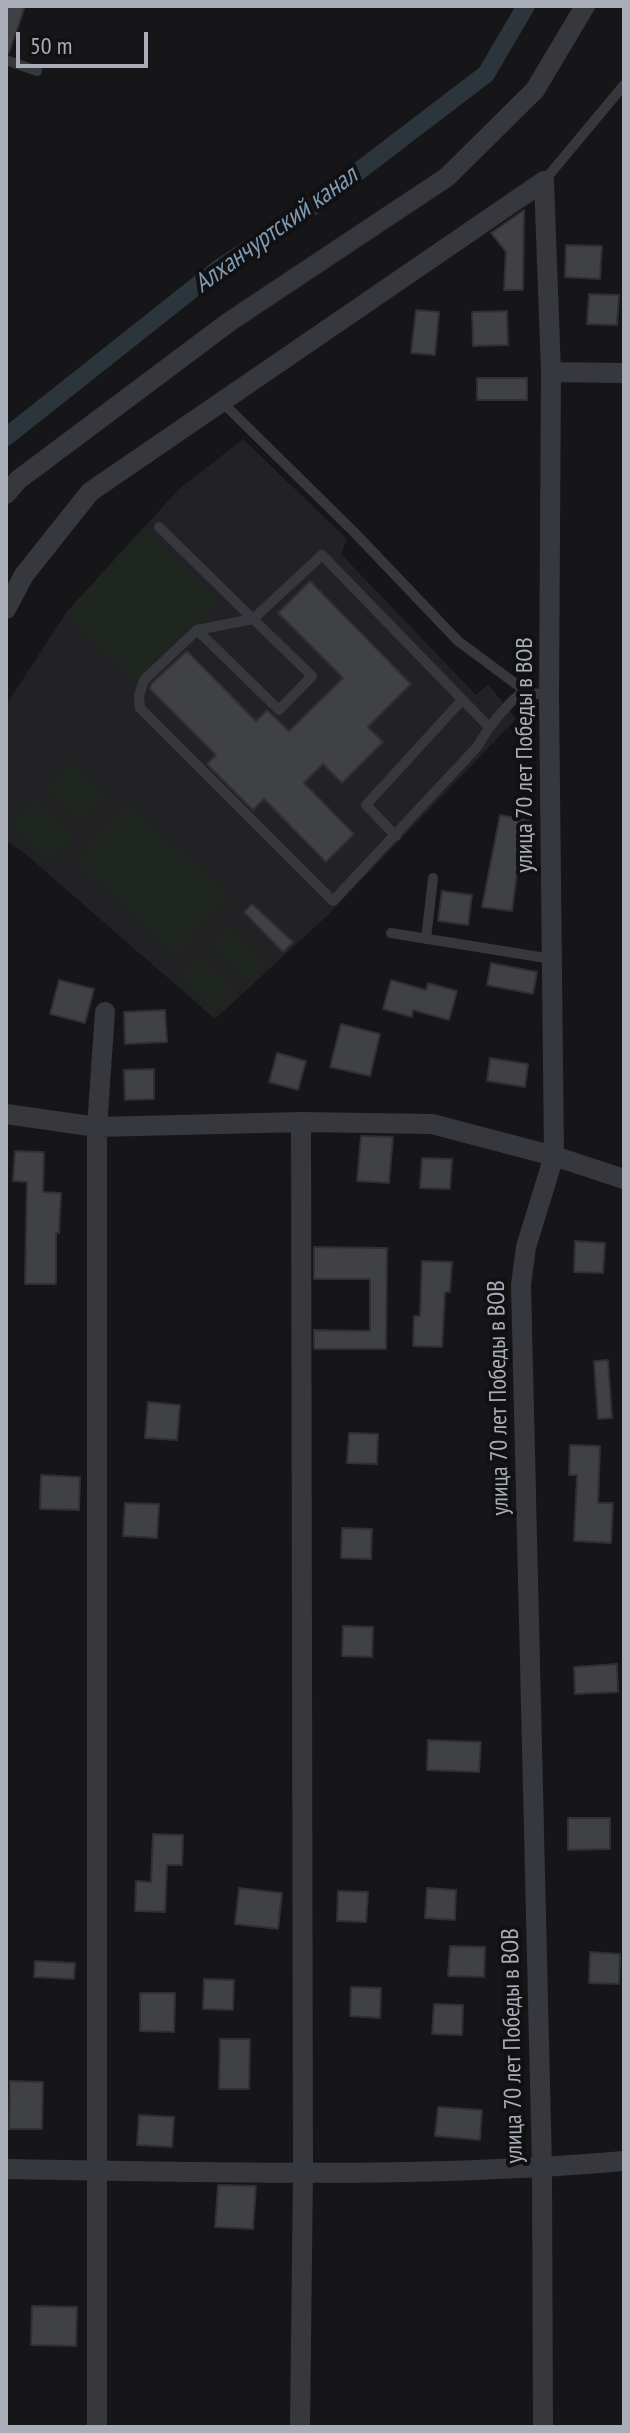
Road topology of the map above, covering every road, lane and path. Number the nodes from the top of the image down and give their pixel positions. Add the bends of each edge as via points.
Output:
1 (585, 6) edge
2 (6, 60) edge
3 (37, 71) dead end
4 (624, 85) edge
5 (544, 181) junction
6 (551, 372) junction
7 (624, 373) edge
8 (222, 402) junction
9 (6, 494) edge
10 (159, 527) dead end
11 (6, 609) edge
12 (253, 619) junction
13 (197, 630) junction
14 (524, 690) junction
15 (549, 697) junction
16 (462, 700) junction
17 (489, 727) junction
18 (396, 836) junction
19 (433, 878) dead end
20 (391, 933) dead end
21 (426, 939) junction
22 (552, 959) junction
23 (105, 1012) dead end
24 (6, 1114) edge
25 (301, 1122) junction
26 (97, 1127) junction
27 (554, 1156) junction
28 (624, 1179) edge
29 (624, 2161) edge
30 (542, 2168) junction
31 (6, 2169) edge
32 (97, 2171) junction
33 (303, 2172) junction
34 (97, 2427) edge
35 (300, 2427) edge
36 (543, 2427) edge

1 - 9 street via 535,90 447,177 229,322
2 - 3 lane
4 - 5 lane
5 - 6 street, улица 70 лет Победы в ВОВ
5 - 8 street
6 - 7 street
6 - 15 street, улица 70 лет Победы в ВОВ
8 - 11 street via 90,492 24,575
8 - 14 lane via 458,641
10 - 12 lane
12 - 13 lane
12 - 13 lane via 312,676 279,710
12 - 16 lane via 322,555
13 - 18 lane via 144,680 140,708 333,901
14 - 15 lane
14 - 17 lane
15 - 22 street, улица 70 лет Победы в ВОВ
16 - 17 lane
16 - 18 lane via 366,805
17 - 18 lane
19 - 21 lane
20 - 21 lane
21 - 22 lane
22 - 27 street, улица 70 лет Победы в ВОВ
23 - 26 street
24 - 26 street
25 - 26 street
25 - 27 street via 432,1124
25 - 33 street
26 - 32 street
27 - 28 street
27 - 30 street, улица 70 лет Победы в ВОВ via 526,1247 521,1285
29 - 30 street
30 - 33 street
30 - 36 street, улица 70 лет Победы в ВОВ
31 - 32 street
32 - 33 street
32 - 34 street
33 - 35 street

